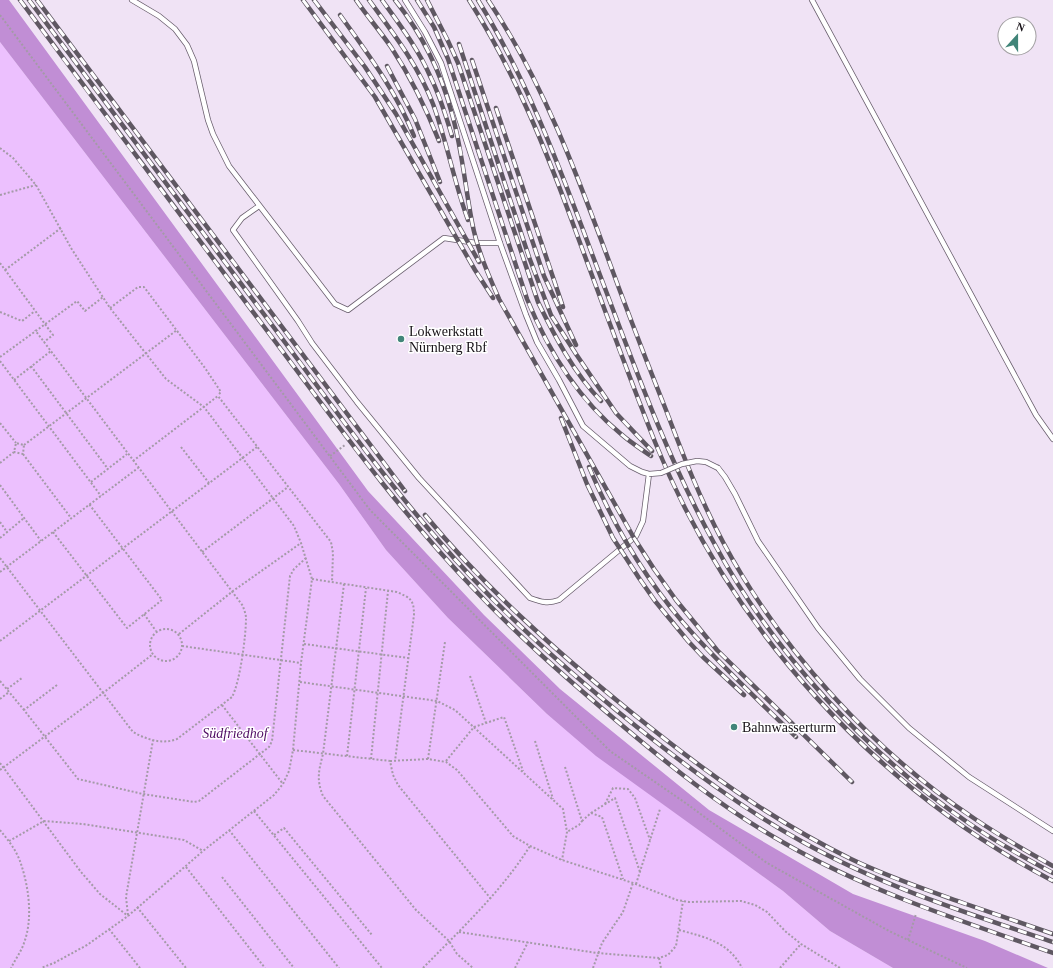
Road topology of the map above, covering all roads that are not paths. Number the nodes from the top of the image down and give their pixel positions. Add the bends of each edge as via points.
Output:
1 (132, 0) edge
2 (405, 0) edge
3 (812, 0) edge
4 (259, 206) junction
5 (500, 243) junction
6 (1053, 439) edge
7 (649, 474) junction
8 (1053, 831) edge

1 - 4 lane via 164,20 175,29 187,45 194,61 213,134 229,166
2 - 5 lane via 441,63
3 - 6 lane via 1036,415
4 - 5 lane via 335,304 348,310 444,238 476,243
4 - 7 lane via 242,218 233,230 357,402 419,478 530,598 545,603 560,600 636,536 643,521
5 - 7 lane via 536,342 583,426 630,466
7 - 8 lane, bridge via 661,473 697,461 718,468 726,477 758,541 818,628 860,680 909,728 969,777

